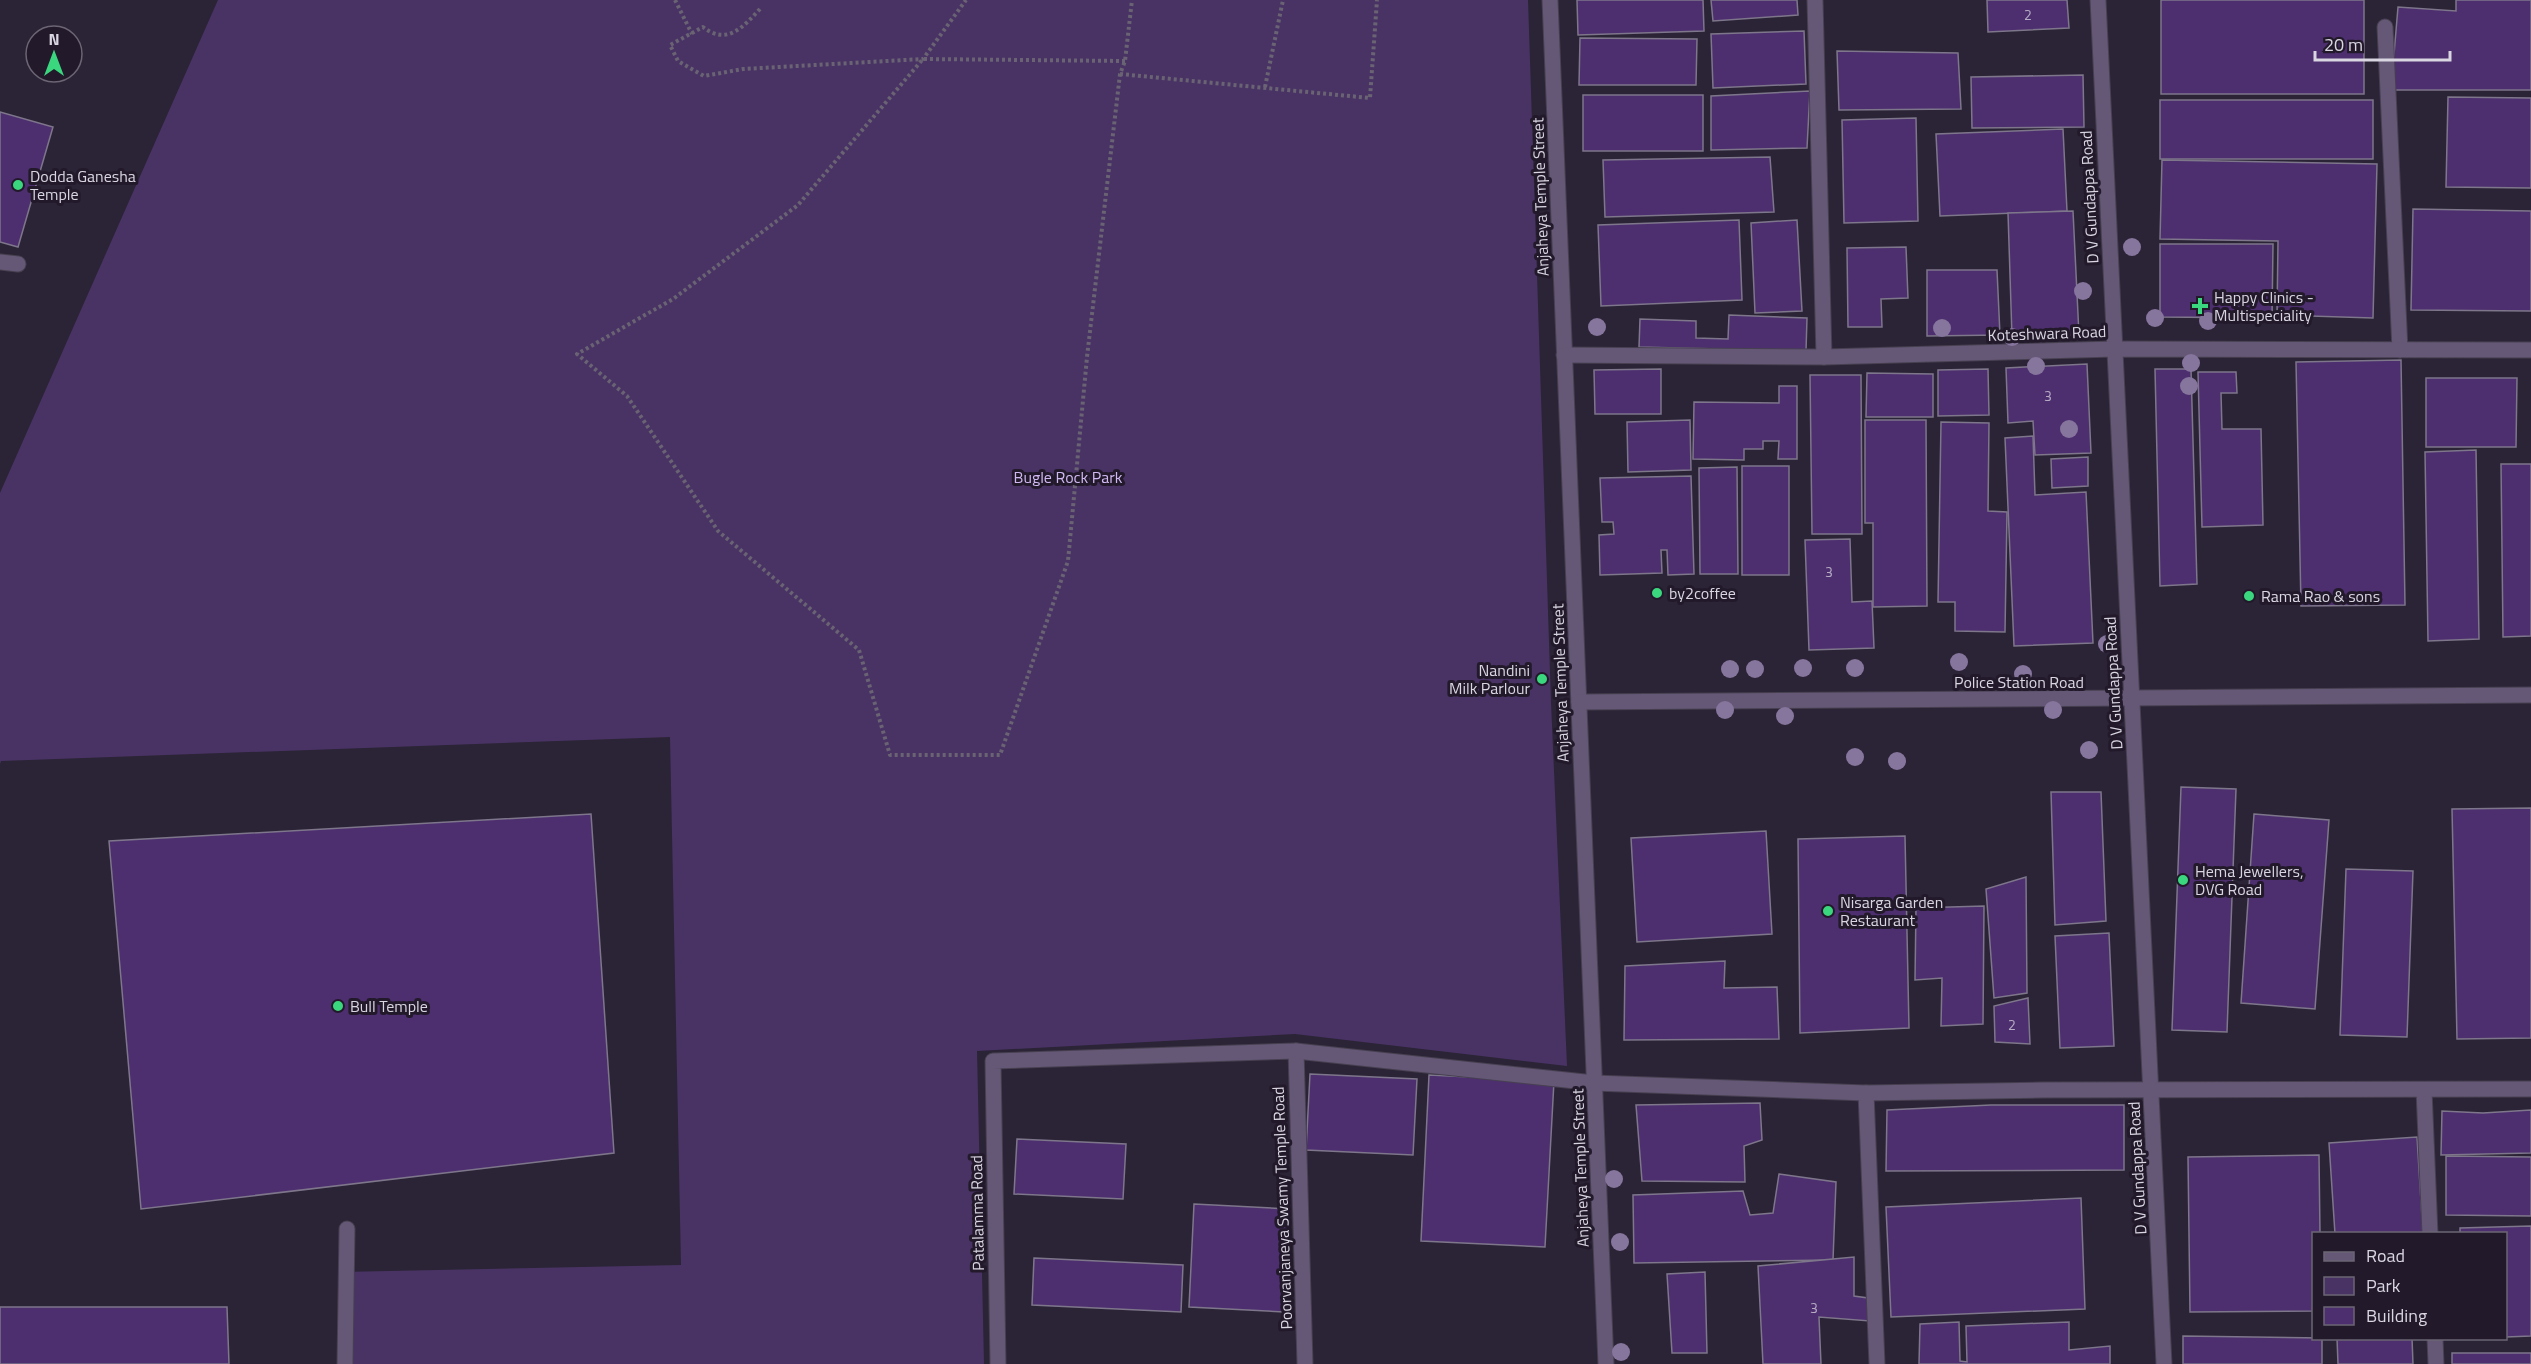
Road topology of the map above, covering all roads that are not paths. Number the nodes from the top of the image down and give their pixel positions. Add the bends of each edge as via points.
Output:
1 (1550, 0) edge
2 (1815, 0) edge
3 (2098, 0) edge
4 (2385, 27) dead end
5 (0, 262) edge
6 (18, 264) dead end
7 (2115, 349) junction
8 (2400, 350) junction
9 (2531, 350) edge
10 (1564, 355) junction
11 (1824, 357) junction
12 (2531, 694) edge
13 (2132, 699) junction
14 (1579, 702) junction
15 (1296, 1051) junction
16 (1594, 1083) junction
17 (2424, 1089) junction
18 (2531, 1089) edge
19 (2151, 1090) junction
20 (1866, 1093) junction
21 (347, 1229) dead end
22 (2430, 1232) edge
23 (2435, 1340) edge
24 (345, 1364) edge
25 (998, 1364) edge
26 (1305, 1364) edge
27 (1606, 1364) edge
28 (1877, 1364) edge
29 (2164, 1364) edge
30 (2436, 1364) edge

1 - 10 street, Anjaheya Temple Street
2 - 11 street
3 - 7 street, D V Gundappa Road
4 - 8 street
5 - 6 street
7 - 8 street, Koteshwara Road
7 - 11 street, Koteshwara Road
7 - 13 street, D V Gundappa Road
8 - 9 street, Koteshwara Road
10 - 11 street, Koteshwara Road
10 - 14 street, Anjaheya Temple Street
12 - 13 street, Police Station Road
13 - 14 street, Police Station Road
13 - 19 street, D V Gundappa Road
14 - 16 street, Anjaheya Temple Street
15 - 16 street
15 - 25 street, Patalamma Road via 993,1061
15 - 26 street, Poorvanjaneya Swamy Temple Road
16 - 20 street
16 - 27 street, Anjaheya Temple Street
17 - 18 street
17 - 19 street
17 - 22 street
19 - 20 street
19 - 29 street, D V Gundappa Road
20 - 28 street
21 - 24 street
23 - 30 street

